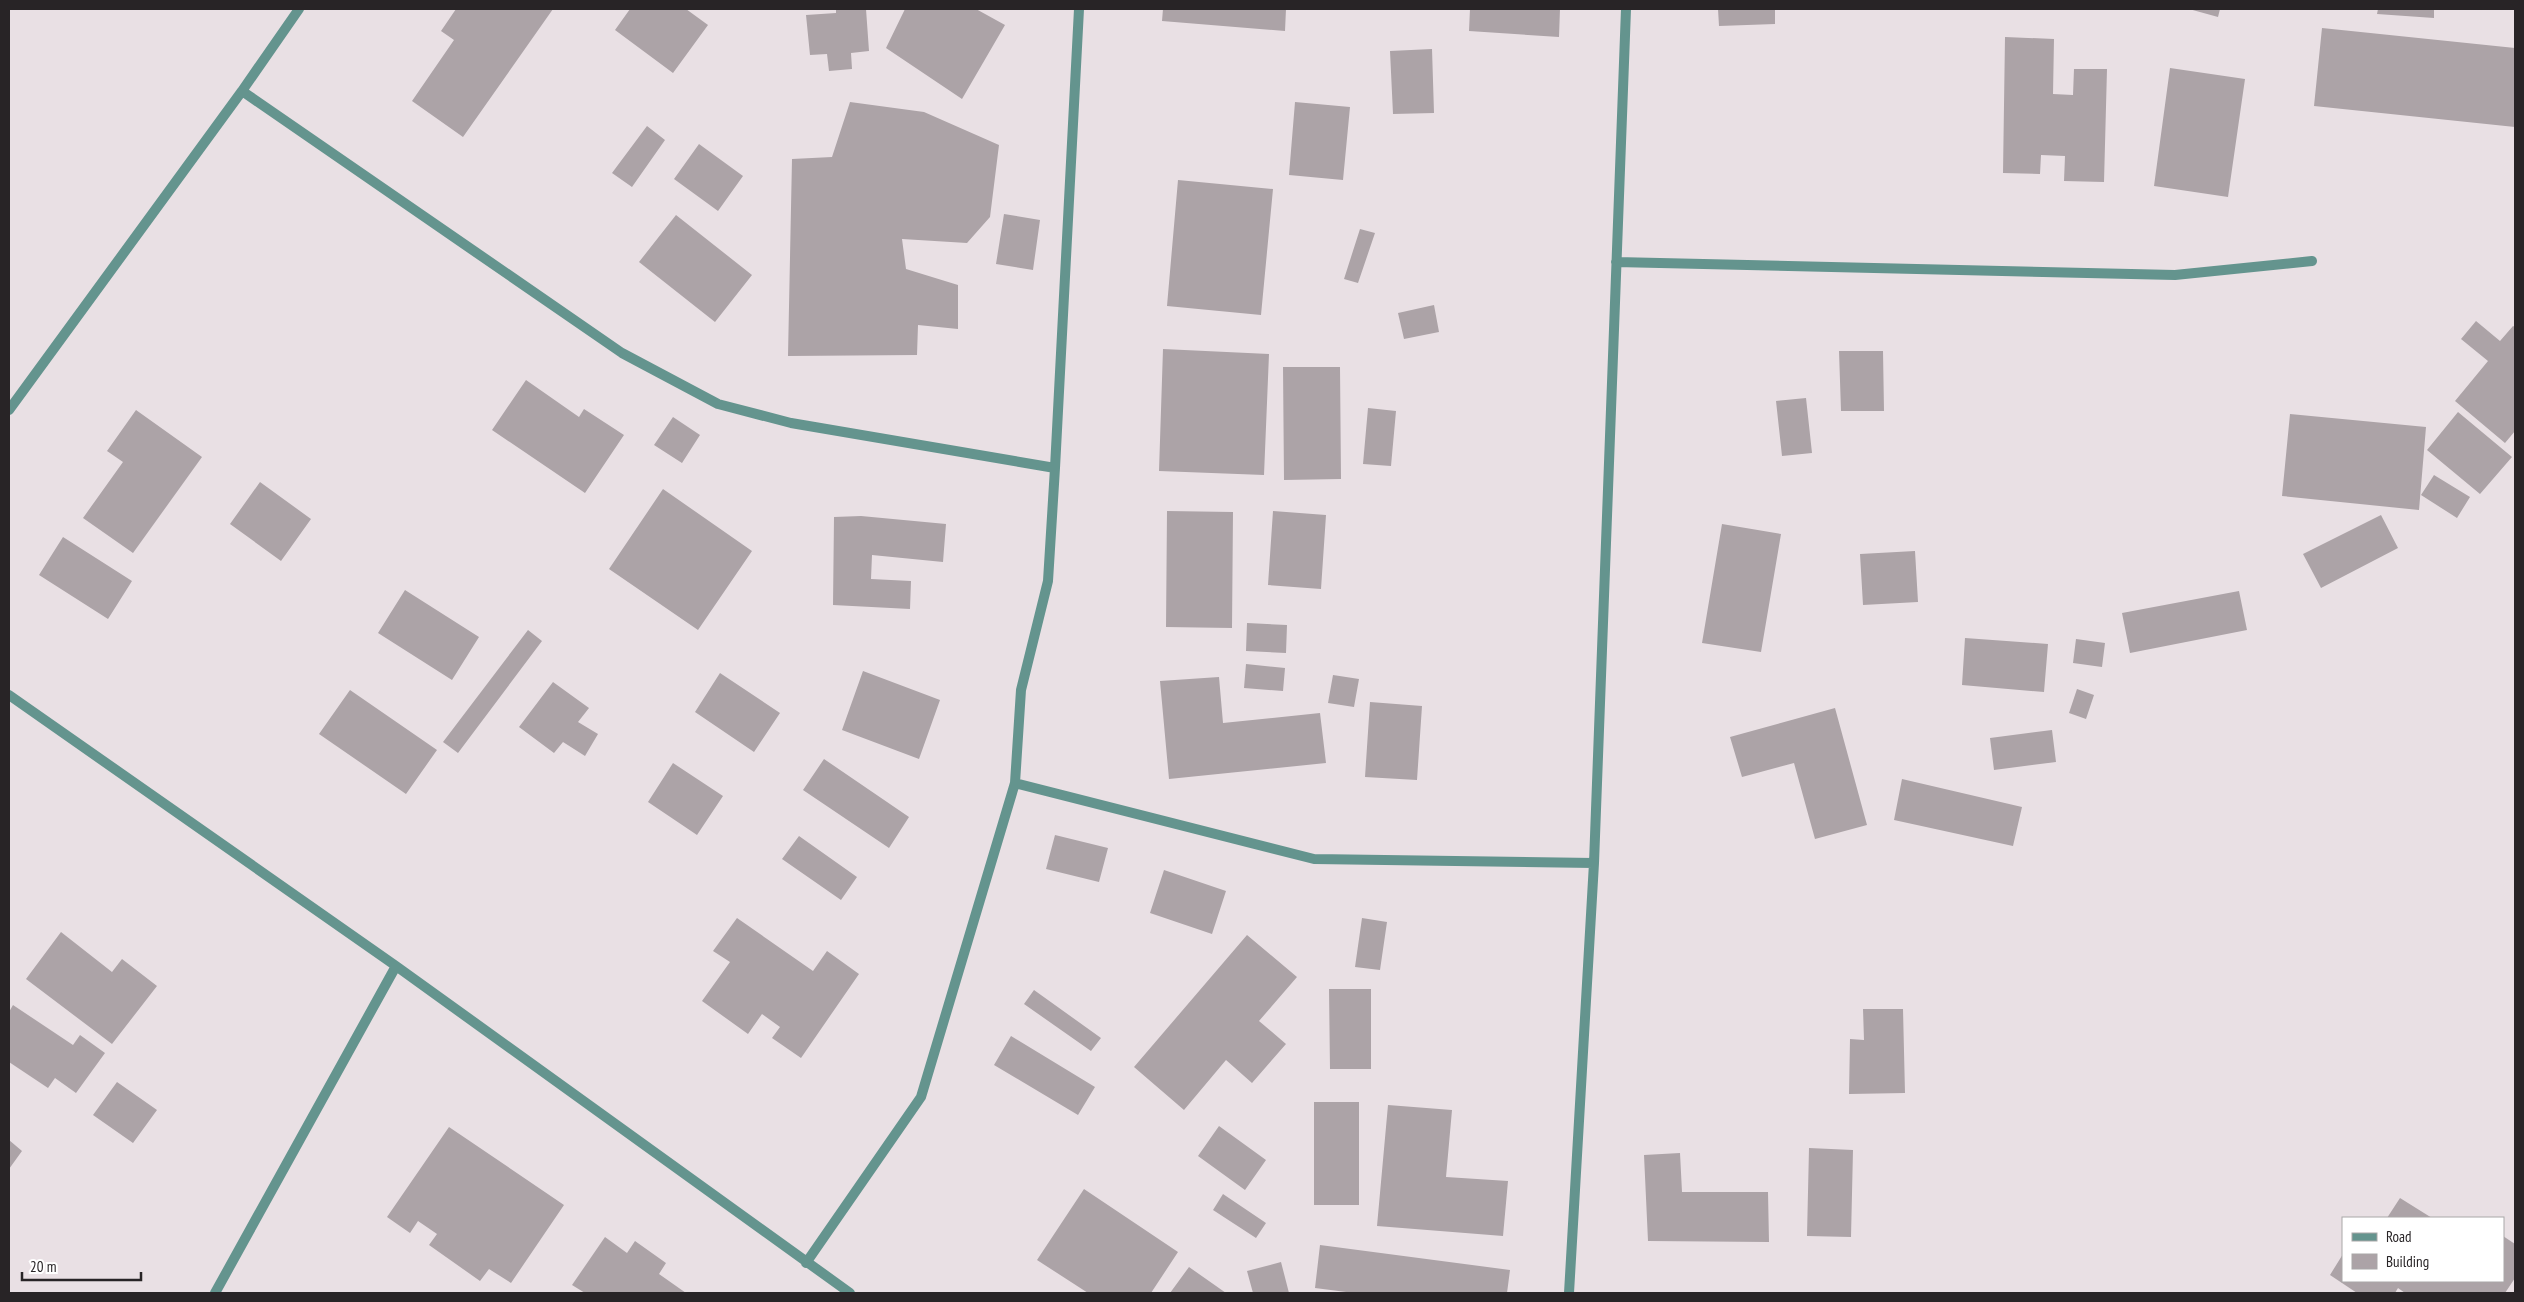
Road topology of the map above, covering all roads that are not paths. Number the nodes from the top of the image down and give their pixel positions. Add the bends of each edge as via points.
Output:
1 (299, 9) edge
2 (1079, 9) edge
3 (1626, 9) edge
4 (242, 91) junction
5 (2312, 261) dead end
6 (1616, 262) junction
7 (9, 410) edge
8 (1055, 468) junction
9 (9, 696) edge
10 (1014, 783) junction
11 (1594, 863) junction
12 (396, 966) junction
13 (806, 1263) junction
14 (216, 1293) edge
15 (850, 1293) edge
16 (1569, 1293) edge

1 - 4 street
2 - 8 street
3 - 6 street
4 - 7 street
4 - 8 street via 622,353 718,404 792,423
5 - 6 street via 2175,275
6 - 11 street
8 - 10 street via 1048,581 1021,690
9 - 12 street
10 - 11 street via 1314,858
10 - 13 street via 921,1096
11 - 16 street
12 - 13 street
12 - 14 street
13 - 15 street

